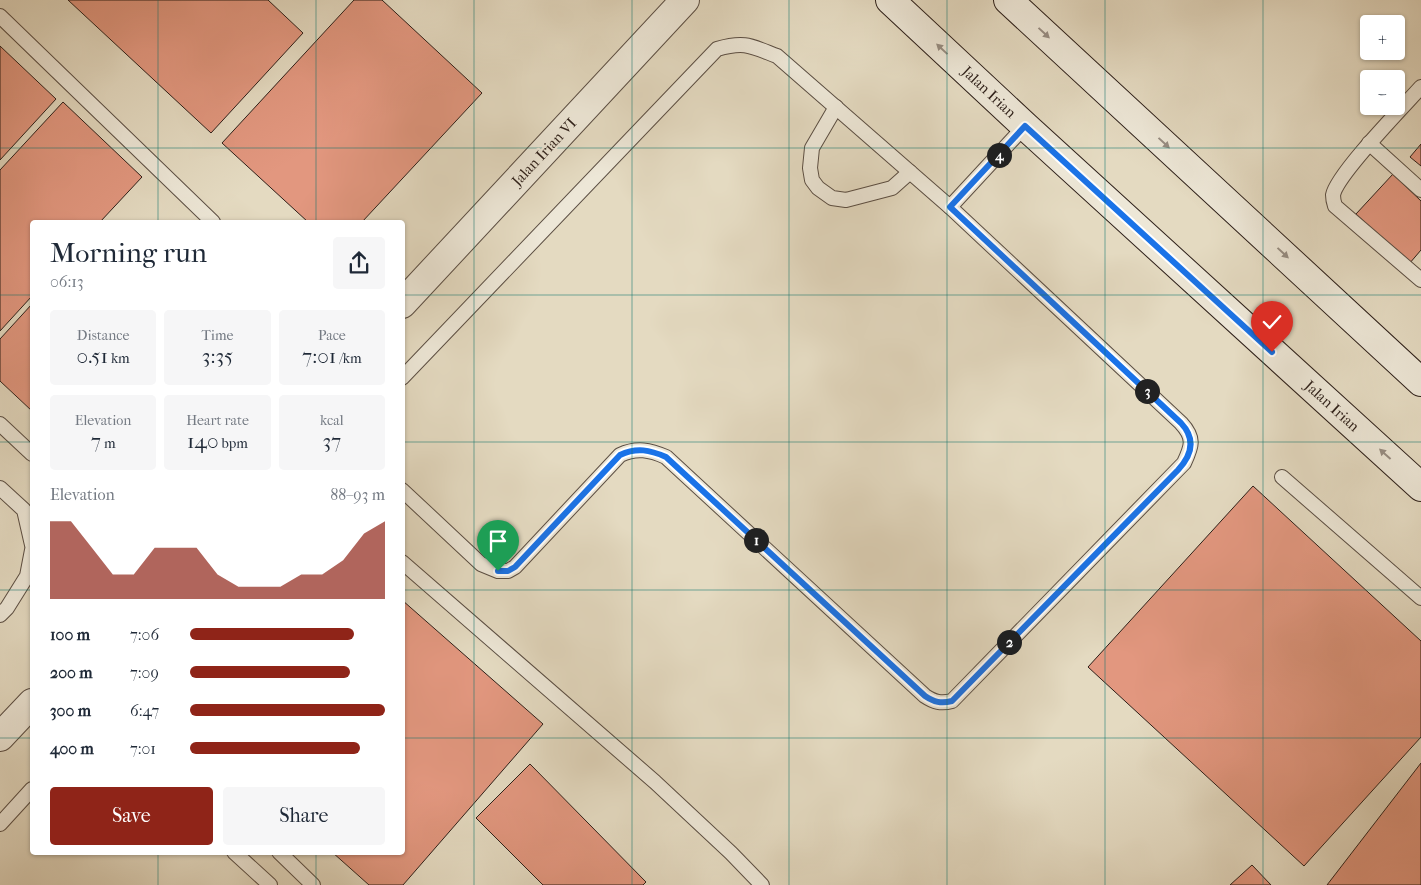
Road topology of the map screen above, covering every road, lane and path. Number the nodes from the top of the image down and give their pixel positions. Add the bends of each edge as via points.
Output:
1 (685, 0) edge
2 (890, 0) edge
3 (1008, 0) edge
4 (0, 16) edge
5 (1421, 88) edge
6 (836, 107) junction
7 (1025, 126) junction
8 (1370, 143) junction
9 (910, 172) junction
10 (1421, 190) edge
11 (950, 207) junction
12 (211, 220) edge
13 (1421, 280) edge
14 (405, 301) edge
15 (405, 375) edge
16 (1421, 382) edge
17 (0, 424) edge
18 (30, 452) edge
19 (1282, 477) dead end
20 (1421, 487) edge
21 (0, 488) edge
22 (405, 493) edge
23 (30, 536) edge
24 (30, 560) edge
25 (405, 565) edge
26 (1421, 598) edge
27 (0, 615) edge
28 (30, 704) edge
29 (0, 737) edge
30 (30, 790) edge
31 (0, 824) edge
32 (237, 855) edge
33 (282, 855) edge
34 (270, 885) edge
35 (313, 885) edge
36 (762, 885) edge

1 - 14 street, Jalan Irian VI
7 -> 2 street, Jalan Irian
3 -> 16 street
4 - 12 lane
5 - 8 lane
6 - 9 lane
6 - 9 lane via 812,148 810,168 812,180 818,188 832,198 846,200 892,188
6 - 15 lane via 777,56 749,45 734,44 716,49
7 - 11 lane
20 -> 7 street, Jalan Irian
8 - 10 lane
8 - 13 lane via 1339,182 1333,195 1335,206
9 - 11 lane
11 - 22 lane via 1181,423 1191,438 1184,463 952,701 937,702 925,696 666,457 640,449 620,455 508,571 498,571 481,564
17 - 18 lane
19 - 26 lane
21 - 23 lane via 24,510
24 - 27 lane via 27,576
25 - 36 lane via 662,788
28 - 29 street
30 - 31 lane
32 - 34 lane
33 - 35 lane

